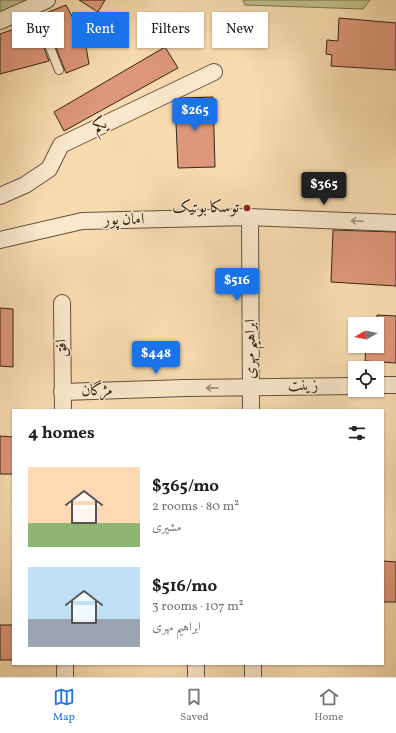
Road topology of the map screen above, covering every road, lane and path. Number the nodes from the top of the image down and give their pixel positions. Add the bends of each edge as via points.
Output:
1 (41, 3) edge
2 (0, 21) edge
3 (59, 70) dead end
4 (214, 72) dead end
5 (0, 196) edge
6 (250, 217) junction
7 (396, 223) edge
8 (0, 240) edge
9 (62, 303) dead end
10 (384, 385) edge
11 (396, 385) edge
12 (348, 386) edge
13 (251, 387) junction
14 (62, 392) junction
15 (63, 409) edge
16 (251, 409) edge
17 (65, 665) edge
18 (196, 665) edge
19 (253, 665) edge
20 (65, 677) edge
21 (196, 677) edge
22 (253, 677) edge

1 - 2 street
1 - 3 lane
4 - 5 street, یکم via 61,145 49,169 25,185
7 -> 6 street, امان پور
6 - 8 street, امان پور via 82,221
6 - 13 street, ابراهیم مهری
9 - 14 street, افق
10 - 11 street
12 - 13 street, زینت
13 -> 14 street, مژگان
13 - 16 street, ابراهیم مهری
14 - 15 street, افق
17 - 20 street
18 - 21 street
19 - 22 street

